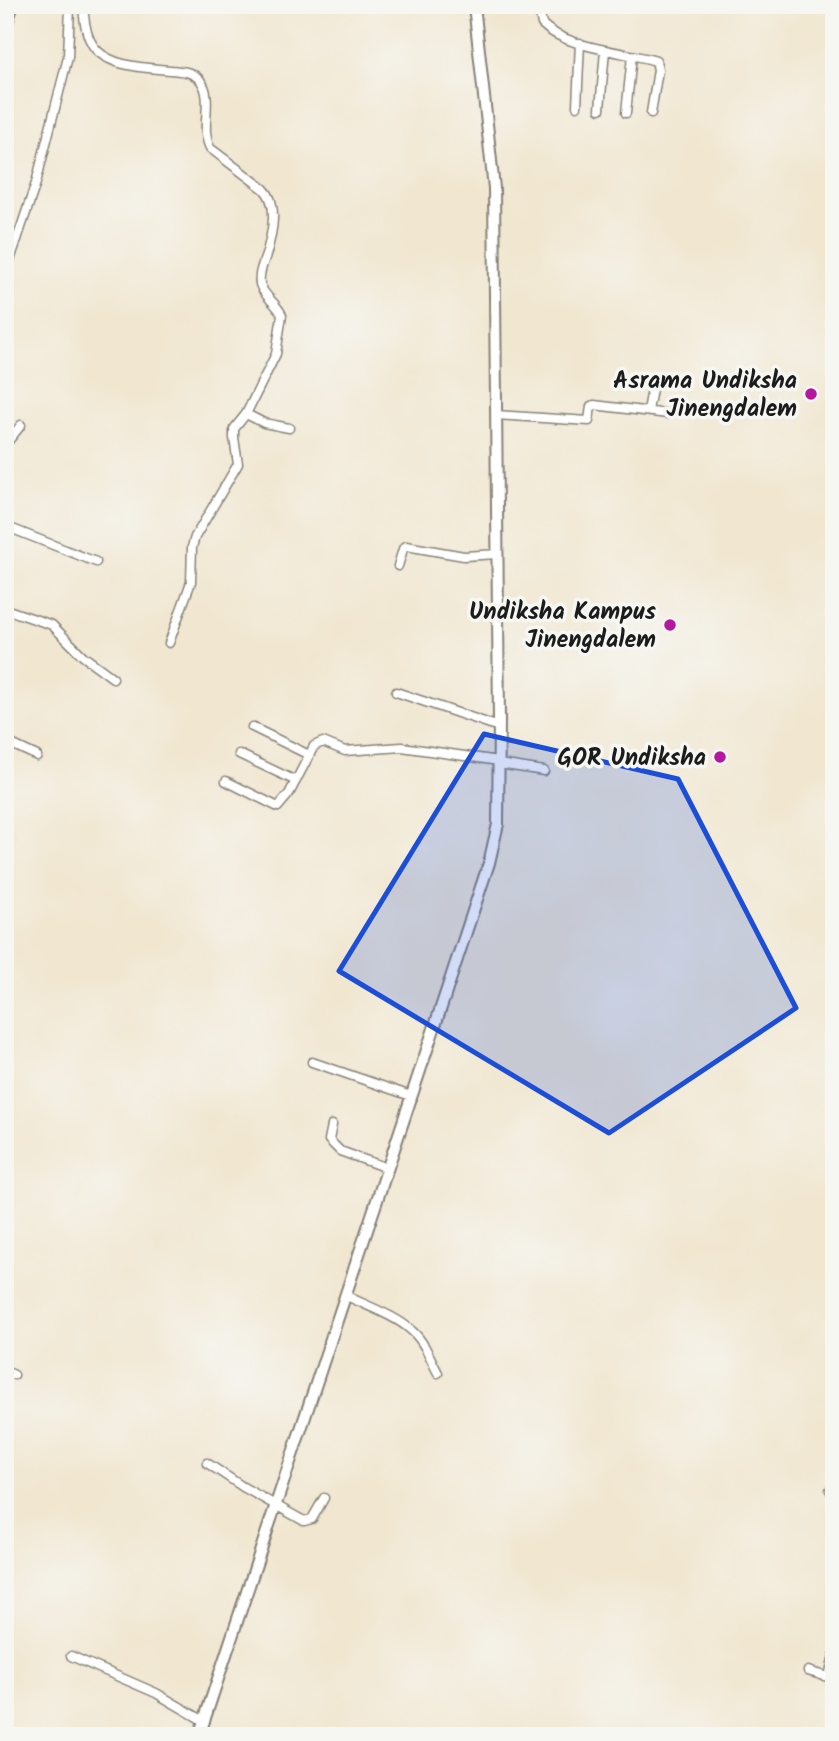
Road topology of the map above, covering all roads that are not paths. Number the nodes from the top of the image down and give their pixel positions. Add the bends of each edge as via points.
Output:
1 (13, 5) edge
2 (70, 5) edge
3 (83, 5) edge
4 (474, 5) edge
5 (538, 5) edge
6 (5, 28) edge
7 (580, 43) junction
8 (605, 50) junction
9 (632, 56) junction
10 (577, 106) dead end
11 (600, 109) dead end
12 (626, 113) dead end
13 (651, 113) dead end
14 (5, 275) edge
15 (652, 388) dead end
16 (648, 411) junction
17 (246, 414) junction
18 (668, 414) dead end
19 (496, 415) junction
20 (21, 425) dead end
21 (289, 428) dead end
22 (5, 445) edge
23 (5, 526) edge
24 (498, 554) junction
25 (96, 562) dead end
26 (398, 566) dead end
27 (5, 609) edge
28 (169, 643) dead end
29 (113, 678) dead end
30 (396, 692) dead end
31 (252, 727) dead end
32 (499, 727) junction
33 (5, 741) edge
34 (239, 754) dead end
35 (309, 755) junction
36 (37, 756) dead end
37 (499, 763) junction
38 (544, 771) dead end
39 (296, 781) junction
40 (226, 782) dead end
41 (312, 1062) dead end
42 (411, 1097) junction
43 (331, 1125) dead end
44 (387, 1168) junction
45 (345, 1295) junction
46 (438, 1373) dead end
47 (207, 1463) dead end
48 (324, 1497) dead end
49 (274, 1506) junction
50 (71, 1656) dead end
51 (834, 1656) edge
52 (808, 1671) dead end
53 (831, 1678) edge
54 (204, 1721) junction
55 (199, 1736) edge

1 - 6 street
2 - 14 street via 68,57 36,183
3 - 17 street via 91,43 103,55 122,63 186,71 200,80 207,98 206,141 210,148 271,198 268,249 259,280 282,318 276,354
4 - 19 street via 494,188
5 - 7 street via 545,27
7 - 8 street
7 - 10 street
8 - 9 street
8 - 11 street
9 - 12 street
9 - 13 street via 658,63
15 - 16 street
16 - 18 street
16 - 19 street via 593,405 589,421
17 - 21 street
17 - 28 street via 234,432 237,469 195,537 191,582
19 - 24 street
20 - 22 street
23 - 25 street
24 - 26 street via 464,556 406,546
24 - 32 street
27 - 29 street via 52,625
30 - 32 street
31 - 35 street
32 - 37 street
33 - 36 street
34 - 39 street
35 - 37 street via 323,742 345,751 402,747
35 - 39 street
37 - 38 street
37 - 42 street via 495,842
39 - 40 street via 278,807
41 - 42 street
42 - 44 street
43 - 44 street via 329,1140 336,1148
44 - 45 street
45 - 46 street via 386,1312 414,1332
45 - 49 street
47 - 49 street
48 - 49 street via 307,1522
49 - 54 street
50 - 54 street via 156,1693
51 - 53 street
52 - 53 street
54 - 55 street

